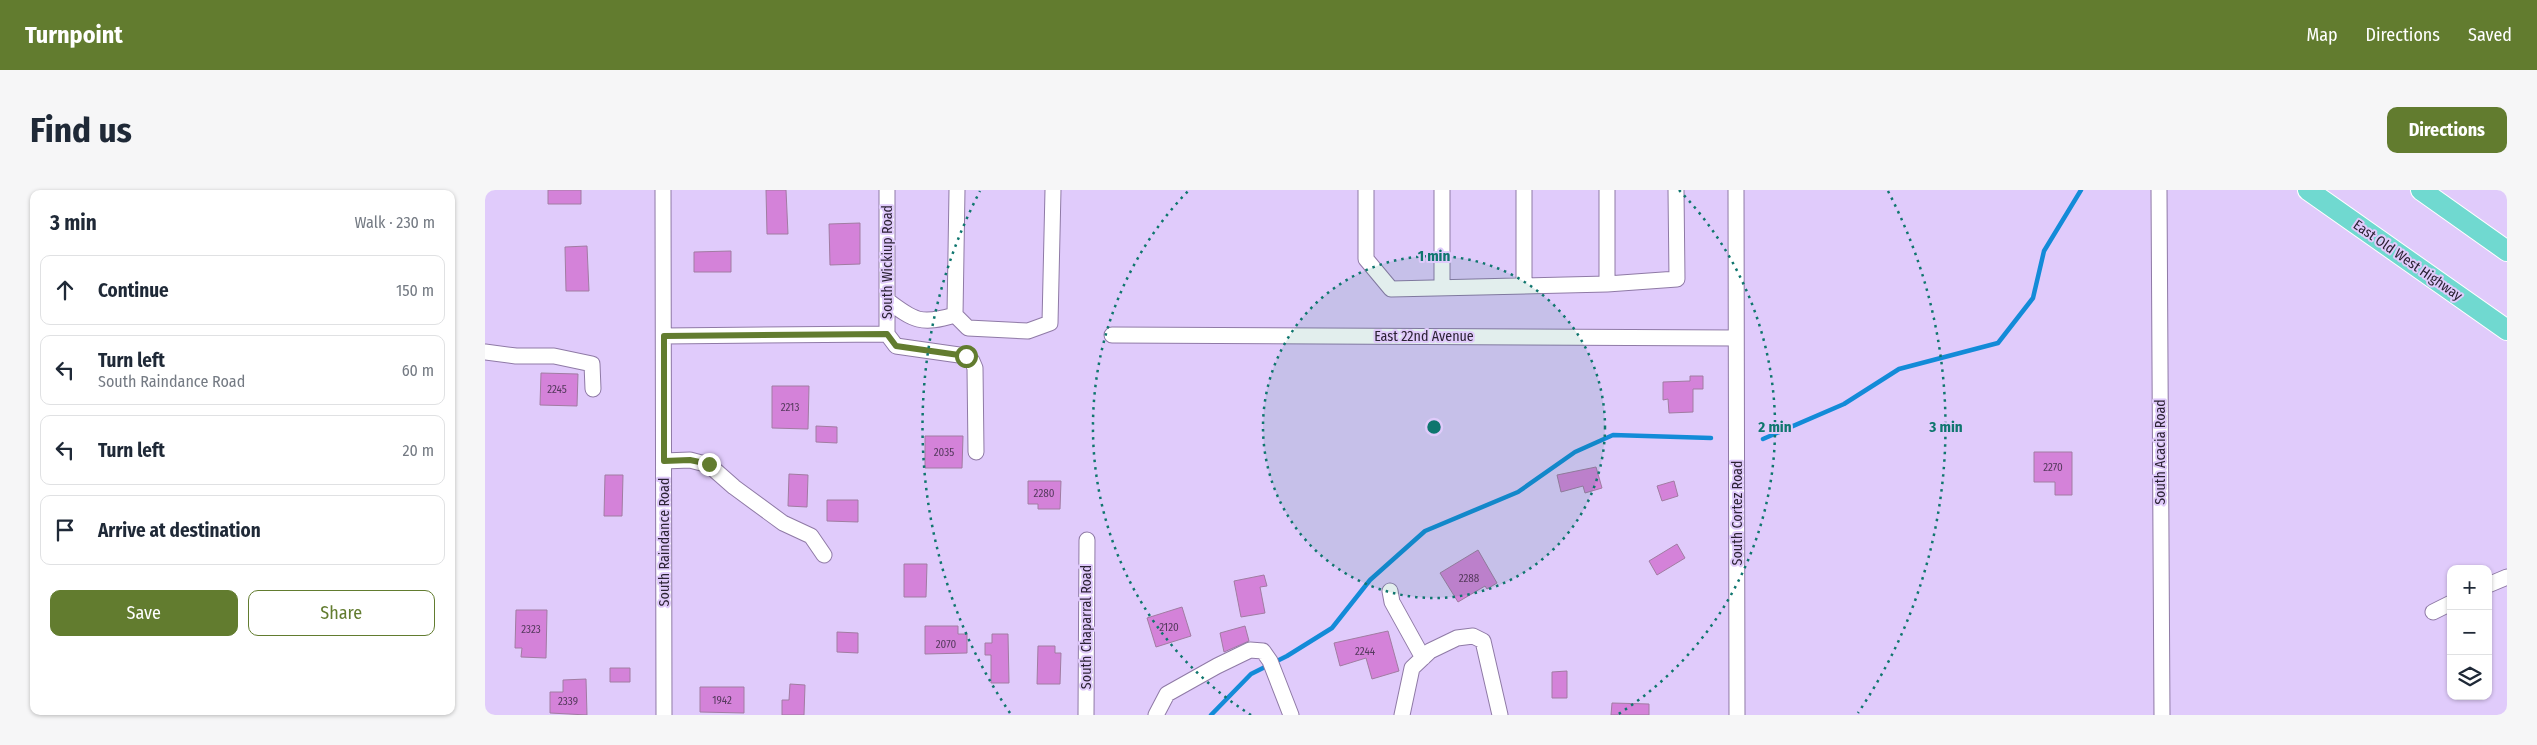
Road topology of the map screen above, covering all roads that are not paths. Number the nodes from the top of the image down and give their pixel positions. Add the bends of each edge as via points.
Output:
1 (663, 190) edge
2 (887, 190) edge
3 (957, 190) edge
4 (1053, 190) edge
5 (1366, 190) edge
6 (1441, 190) edge
7 (1524, 190) edge
8 (1607, 190) edge
9 (1676, 190) edge
10 (1736, 190) edge
11 (2159, 190) edge
12 (2308, 190) edge
13 (2421, 190) edge
14 (2507, 251) edge
15 (1607, 284) junction
16 (1524, 286) junction
17 (1442, 288) junction
18 (887, 300) junction
19 (955, 315) junction
20 (2506, 327) edge
21 (887, 334) junction
22 (1112, 335) dead end
23 (664, 336) junction
24 (1736, 338) junction
25 (485, 352) edge
26 (593, 389) dead end
27 (976, 452) dead end
28 (664, 461) junction
29 (1087, 540) dead end
30 (824, 555) dead end
31 (2507, 577) edge
32 (2492, 583) edge
33 (1390, 591) dead end
34 (2447, 605) edge
35 (2433, 612) dead end
36 (1423, 658) junction
37 (664, 715) edge
38 (1086, 715) edge
39 (1156, 715) edge
40 (1291, 715) edge
41 (1402, 715) edge
42 (1500, 715) edge
43 (1737, 715) edge
44 (2162, 715) edge

1 - 23 street, South Raindance Road
2 - 18 street, South Wickiup Road
3 - 19 street
4 - 19 street via 1050,323 1028,331 969,328
5 - 17 street via 1366,259 1391,289
6 - 17 street
7 - 16 street
8 - 15 street
9 - 15 street via 1677,279
10 - 24 street, South Cortez Road
11 - 44 street, South Acacia Road
12 - 20 main road, East Old West Highway
13 - 14 main road
15 - 16 street
16 - 17 street
18 - 19 street via 910,318 934,322
18 - 21 street, South Wickiup Road
21 - 23 street
21 - 27 street via 896,346 966,356 972,360 975,368
22 - 24 street, East 22nd Avenue
23 - 28 street, South Raindance Road
24 - 43 street, South Cortez Road
25 - 26 street via 554,356 592,364
28 - 30 street via 690,460 709,464 783,523 811,536
28 - 37 street, South Raindance Road
29 - 38 street, South Chaparral Road
31 - 32 street
33 - 36 street via 1392,602
34 - 35 street
36 - 41 street via 1412,668
36 - 42 street via 1457,638 1473,636 1483,641
39 - 40 street via 1167,694 1249,650 1263,651 1270,661

